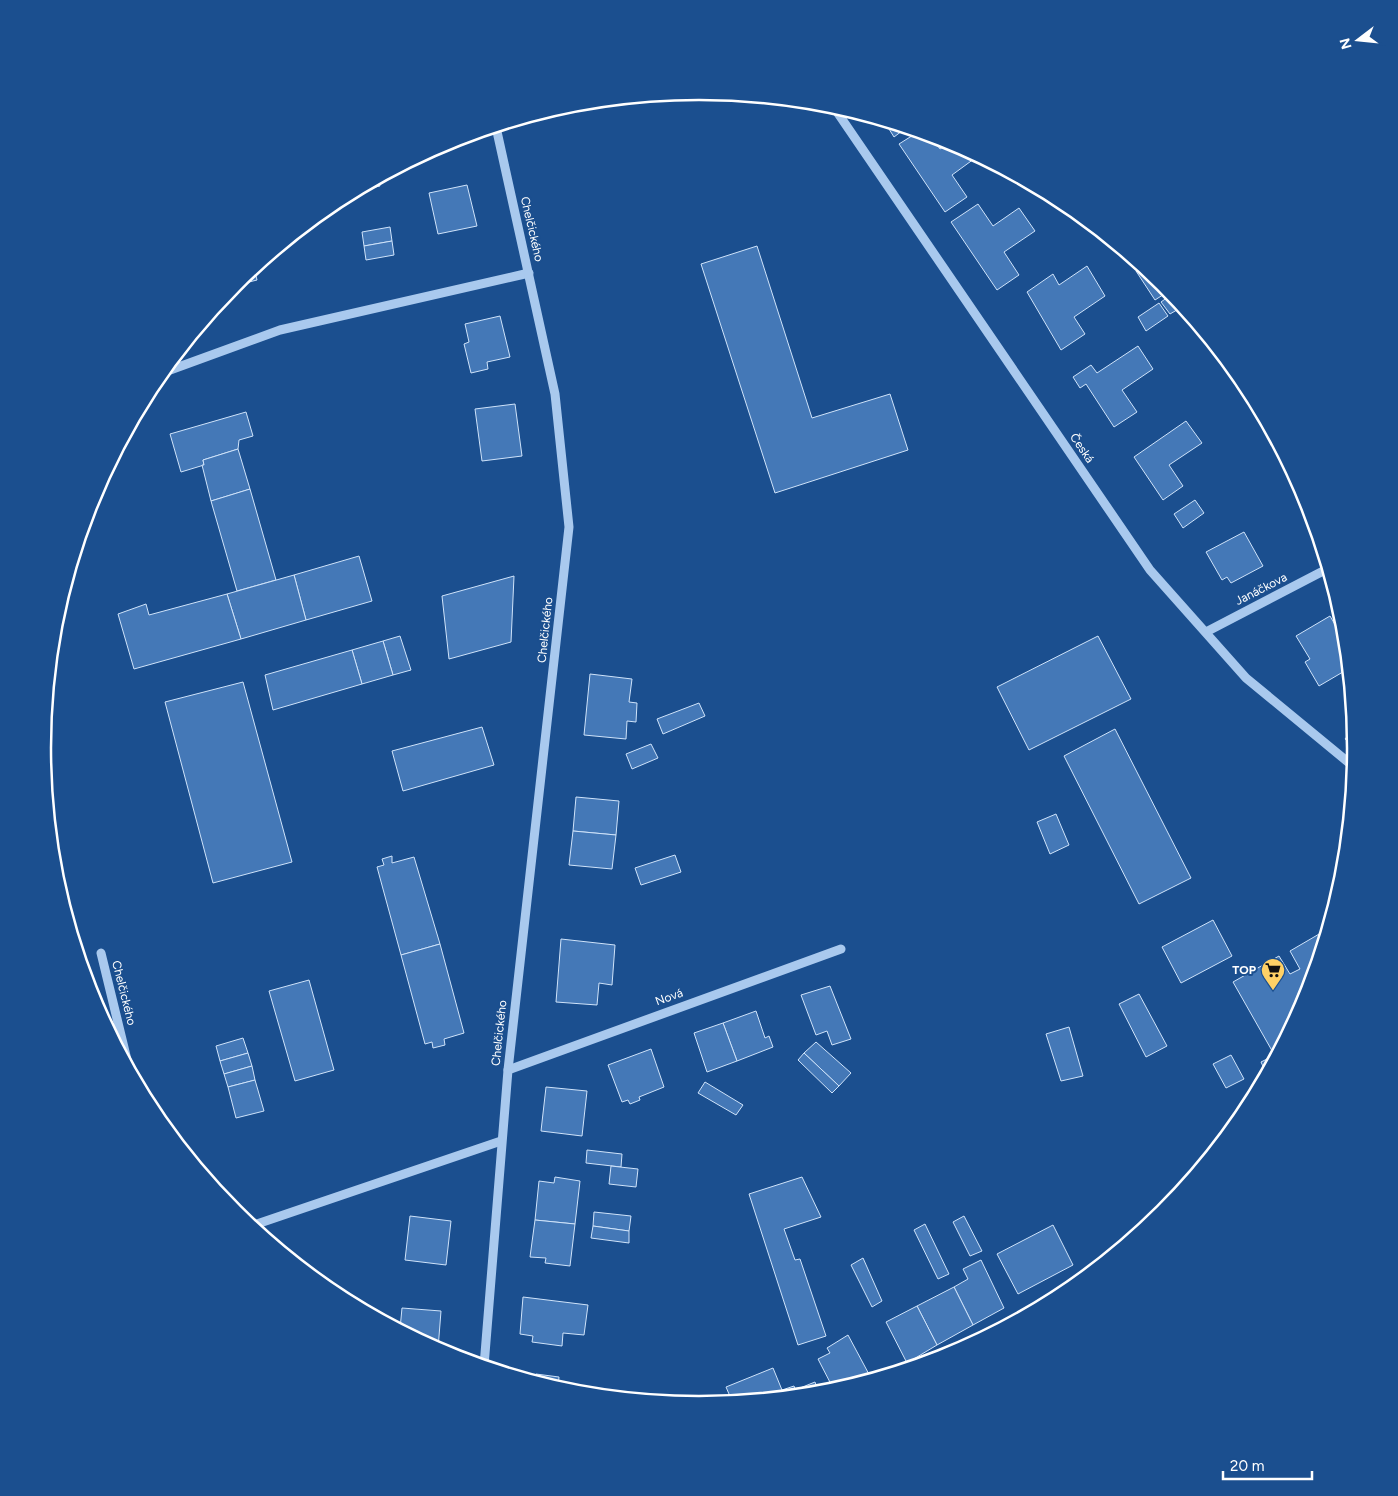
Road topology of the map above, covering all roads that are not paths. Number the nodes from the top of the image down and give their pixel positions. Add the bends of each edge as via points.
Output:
1 (840, 116) edge
2 (497, 133) edge
3 (529, 273) junction
4 (174, 369) edge
5 (1322, 571) edge
6 (1206, 632) junction
7 (1346, 761) edge
8 (840, 949) dead end
9 (101, 953) dead end
10 (123, 1044) edge
11 (508, 1070) junction
12 (501, 1141) junction
13 (259, 1223) edge
14 (485, 1359) edge

1 - 6 street, Česká via 1150,570
2 - 3 street, Chelčického
3 - 4 street via 280,330
3 - 11 street, Chelčického via 555,394 569,527
5 - 6 street, Janáčkova
6 - 7 street, Česká via 1246,678
8 - 11 street, Nová
9 - 10 street, Chelčického
11 - 12 street, Chelčického
12 - 13 street
12 - 14 street, Chelčického

